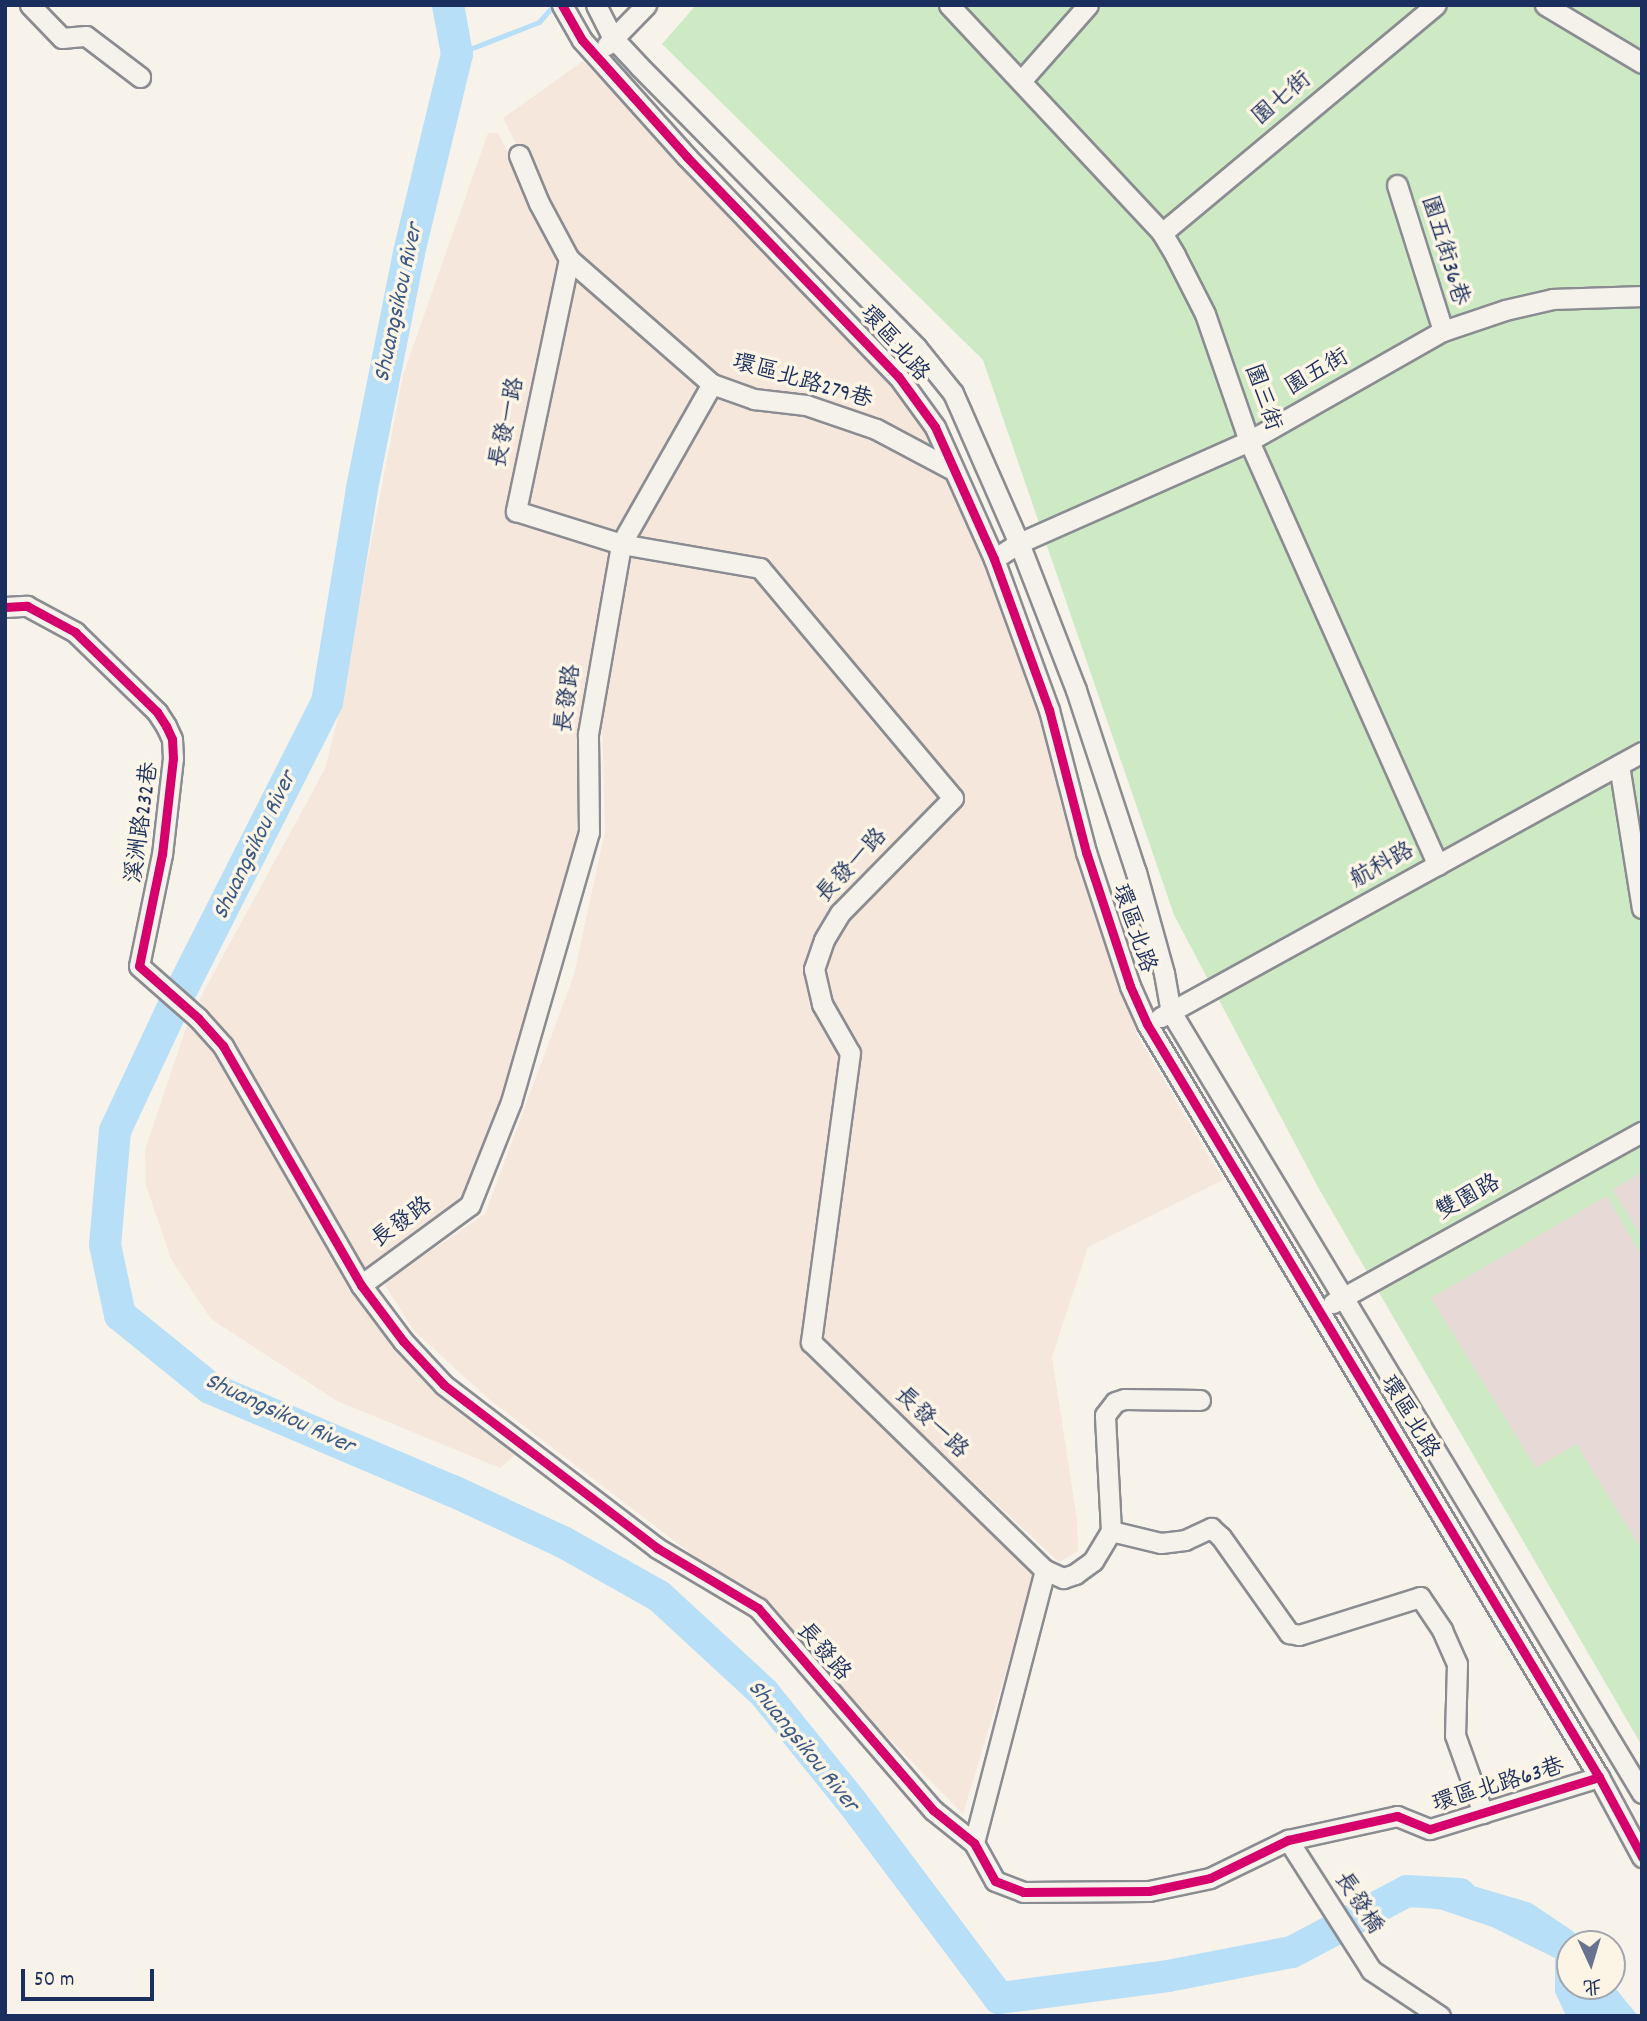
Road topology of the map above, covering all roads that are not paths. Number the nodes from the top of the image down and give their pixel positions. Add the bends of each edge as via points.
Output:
1 (30, 5) edge
2 (646, 5) edge
3 (949, 5) edge
4 (1088, 5) edge
5 (1436, 5) edge
6 (1545, 5) edge
7 (564, 8) edge
8 (605, 9) edge
9 (614, 38) junction
10 (582, 40) junction
11 (596, 56) junction
12 (1642, 63) edge
13 (140, 77) dead end
14 (1021, 81) junction
15 (519, 155) dead end
16 (1397, 186) dead end
17 (1162, 233) junction
18 (569, 259) junction
19 (1642, 296) edge
20 (1443, 331) junction
21 (712, 384) junction
22 (1249, 441) junction
23 (953, 470) junction
24 (1019, 543) junction
25 (621, 544) junction
26 (994, 559) junction
27 (5, 607) edge
28 (1642, 752) edge
29 (1619, 765) junction
30 (1438, 865) junction
31 (1642, 908) edge
32 (1171, 1012) junction
33 (1147, 1024) junction
34 (1642, 1132) edge
35 (361, 1285) junction
36 (1344, 1296) junction
37 (1321, 1310) junction
38 (1199, 1400) dead end
39 (1111, 1531) junction
40 (1045, 1570) junction
41 (1599, 1777) junction
42 (1642, 1793) edge
43 (1483, 1813) junction
44 (1288, 1840) junction
45 (974, 1843) junction
46 (1642, 1857) edge
47 (1440, 2016) edge

1 - 13 street via 62,38 86,36
2 - 9 street
3 - 14 street, 園三街
4 - 14 street
5 - 17 street, 園七街
6 - 12 street
7 - 10 street, 環區北路
8 - 9 street, 環區北路
8 - 10 street
9 - 11 street
9 - 24 street, 環區北路 via 938,374 953,393
10 - 11 street, 環區北路
11 - 23 street, 環區北路 via 898,376 935,428
14 - 17 street, 園三街
15 - 18 street
16 - 20 street, 園五街36巷
17 - 22 street, 園三街 via 1205,314
18 - 21 street
18 - 25 street, 長發一路 via 516,511
19 - 20 street, 園五街 via 1553,299
20 - 22 street, 園五街
21 - 23 street, 環區北路279巷 via 754,399 806,405 876,429
21 - 25 street, 長發路
22 - 24 street, 園五街
22 - 30 street, 園三街
23 - 26 street, 環區北路
24 - 26 street, 園五街
24 - 32 street, 環區北路 via 1102,767 1139,884
25 - 35 street, 長發路 via 587,734 589,832 511,1102 470,1205
25 - 40 street, 長發一路 via 760,568 953,797 840,913 814,969 822,1004 850,1053 811,1342
26 - 33 street, 環區北路 via 1049,710 1086,852
27 - 35 street, 溪洲路232巷 via 27,606 75,632 157,712 172,739 162,854 139,966 223,1046
28 - 29 street, 航科路
29 - 30 street, 航科路
29 - 31 street
30 - 32 street, 航科路
32 - 33 street, 航科路
32 - 36 street, 環區北路
33 - 37 street, 環區北路
34 - 36 street, 雙園路
35 - 45 street, 長發路 via 444,1385 657,1548 758,1608 933,1810
36 - 37 street, 雙園路
36 - 42 street, 環區北路
37 - 41 street, 環區北路
38 - 39 street via 1124,1399 1115,1402 1105,1415
39 - 40 street via 1093,1560 1075,1574 1063,1578
39 - 43 street via 1161,1543 1185,1540 1211,1528 1289,1633 1299,1635 1420,1597 1457,1664 1455,1735
40 - 45 street
41 - 43 street, 環區北路63巷
41 - 46 street, 環區北路
43 - 44 street, 環區北路63巷 via 1430,1829 1397,1816
44 - 45 street, 長發路 via 1210,1878 1149,1891 1023,1892 995,1881
44 - 47 street, 長發橋 via 1371,1970

